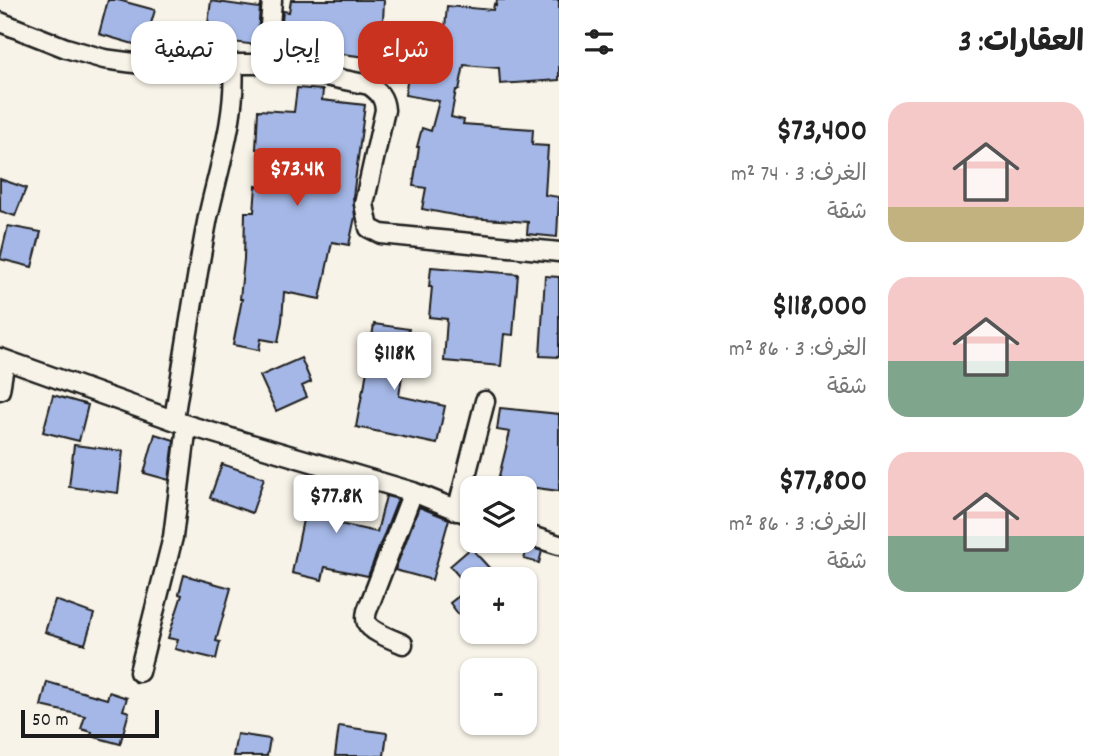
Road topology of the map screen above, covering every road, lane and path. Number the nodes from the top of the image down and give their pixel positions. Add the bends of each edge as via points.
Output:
1 (272, 0) edge
2 (270, 21) edge
3 (0, 22) edge
4 (131, 63) edge
5 (344, 80) edge
6 (233, 84) edge
7 (559, 252) edge
8 (3, 359) edge
9 (0, 390) edge
10 (485, 401) dead end
11 (181, 422) junction
12 (472, 476) edge
13 (413, 492) junction
14 (460, 511) edge
15 (537, 538) edge
16 (559, 545) edge
17 (403, 644) dead end
18 (139, 672) dead end

1 - 2 street
3 - 4 street via 66,48
5 - 7 street via 369,85 384,101 364,204 369,228 381,234
6 - 11 street via 208,221
8 - 9 street
8 - 11 street
10 - 12 street
11 - 13 street
11 - 18 street via 177,517
13 - 14 street
13 - 17 street via 366,619 373,631
15 - 16 street

